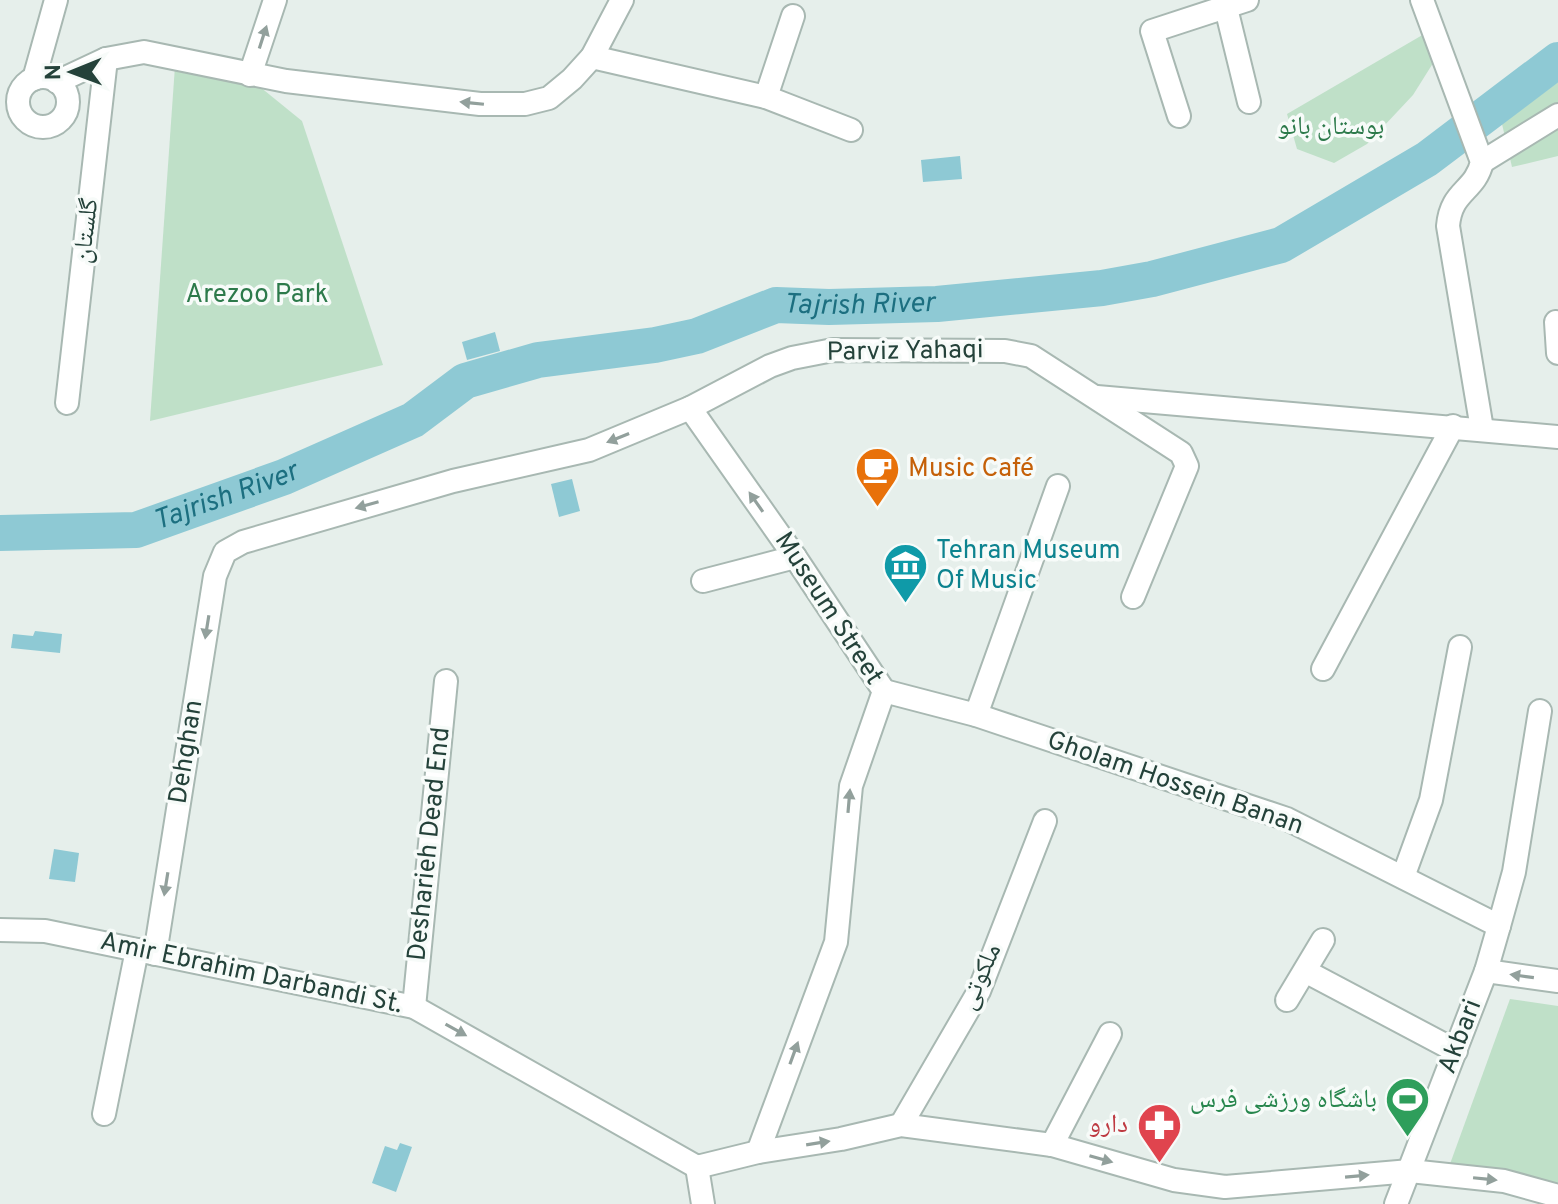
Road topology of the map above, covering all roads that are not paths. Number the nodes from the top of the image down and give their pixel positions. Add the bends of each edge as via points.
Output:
1 (55, 0) edge
2 (275, 0) edge
3 (622, 0) edge
4 (1422, 0) edge
5 (1236, 4) edge
6 (793, 16) dead end
7 (592, 57) junction
8 (106, 59) junction
9 (250, 75) junction
10 (34, 79) junction
11 (57, 82) junction
12 (766, 97) junction
13 (1249, 102) dead end
14 (9, 105) edge
15 (1558, 115) edge
16 (1179, 116) dead end
17 (851, 130) dead end
18 (1480, 156) junction
19 (1556, 322) dead end
20 (1558, 353) edge
21 (1094, 396) junction
22 (67, 403) dead end
23 (690, 408) junction
24 (1453, 426) junction
25 (1482, 429) junction
26 (1558, 437) edge
27 (1058, 486) dead end
28 (225, 552) joint
29 (795, 557) junction
30 (703, 581) dead end
31 (1133, 597) dead end
32 (1460, 647) dead end
33 (1323, 669) dead end
34 (446, 681) dead end
35 (884, 691) junction
36 (1540, 711) dead end
37 (976, 715) junction
38 (1045, 821) dead end
39 (1403, 877) junction
40 (1499, 926) junction
41 (0, 930) edge
42 (1323, 940) dead end
43 (146, 952) junction
44 (1305, 971) junction
45 (1486, 971) junction
46 (1558, 981) edge
47 (1287, 1000) dead end
48 (414, 1007) junction
49 (1110, 1034) dead end
50 (1456, 1051) junction
51 (104, 1114) dead end
52 (901, 1125) junction
53 (1052, 1145) junction
54 (758, 1152) junction
55 (697, 1167) junction
56 (1410, 1171) junction
57 (1558, 1196) edge
58 (703, 1204) edge
59 (1396, 1204) edge

1 - 10 street
9 -> 2 street
3 - 7 street
4 - 18 street
5 - 13 street
5 - 16 street via 1152,31
6 - 12 street
7 -> 9 street via 549,98 525,104 480,104
7 - 12 street
8 - 9 street via 144,52
8 - 11 street
8 - 22 street, گلستان
10 - 11 street
10 - 14 street
11 - 14 street via 67,103 55,124 31,125
12 - 17 street
15 - 18 street
18 - 25 street via 1480,173 1456,197 1448,226
19 - 20 street
21 - 23 street, Parviz Yahaqi via 1017,352 833,350 770,366
21 - 24 street, Parviz Yahaqi
21 - 31 street via 1181,453 1187,466
23 -> 28 street, Parviz Yahaqi via 581,452 399,496 243,542
29 -> 23 street, Museum Street
24 - 25 street, Parviz Yahaqi
24 - 33 street
25 - 26 street, Parviz Yahaqi
27 - 37 street
28 -> 43 street, Dehghan via 215,576
29 - 30 street
29 - 35 street, Museum Street
32 - 39 street via 1431,800
34 - 48 street, Desharieh Dead End
35 - 37 street, Gholam Hossein Banan
54 -> 35 street, Museum Street via 836,942 851,786
36 - 40 street via 1514,872
37 - 39 street, Gholam Hossein Banan via 1287,819
38 - 52 street, ملکوتی via 979,991
39 - 40 street, Gholam Hossein Banan
40 - 45 street
41 - 43 street, Amir Ebrahim Darbandi St. via 45,931
42 - 44 street
43 - 48 street, Amir Ebrahim Darbandi St.
43 - 51 street, Dehghan
44 - 47 street
44 - 50 street
46 -> 45 street, Akbari
45 - 50 street, Akbari
48 -> 55 street, Amir Ebrahim Darbandi St.
49 - 53 street
50 - 56 street, Akbari
52 - 53 street
54 -> 52 street
53 -> 56 street via 1174,1180 1225,1187
54 - 55 street
55 - 58 street
56 -> 57 street via 1504,1181
56 - 59 street, Akbari

